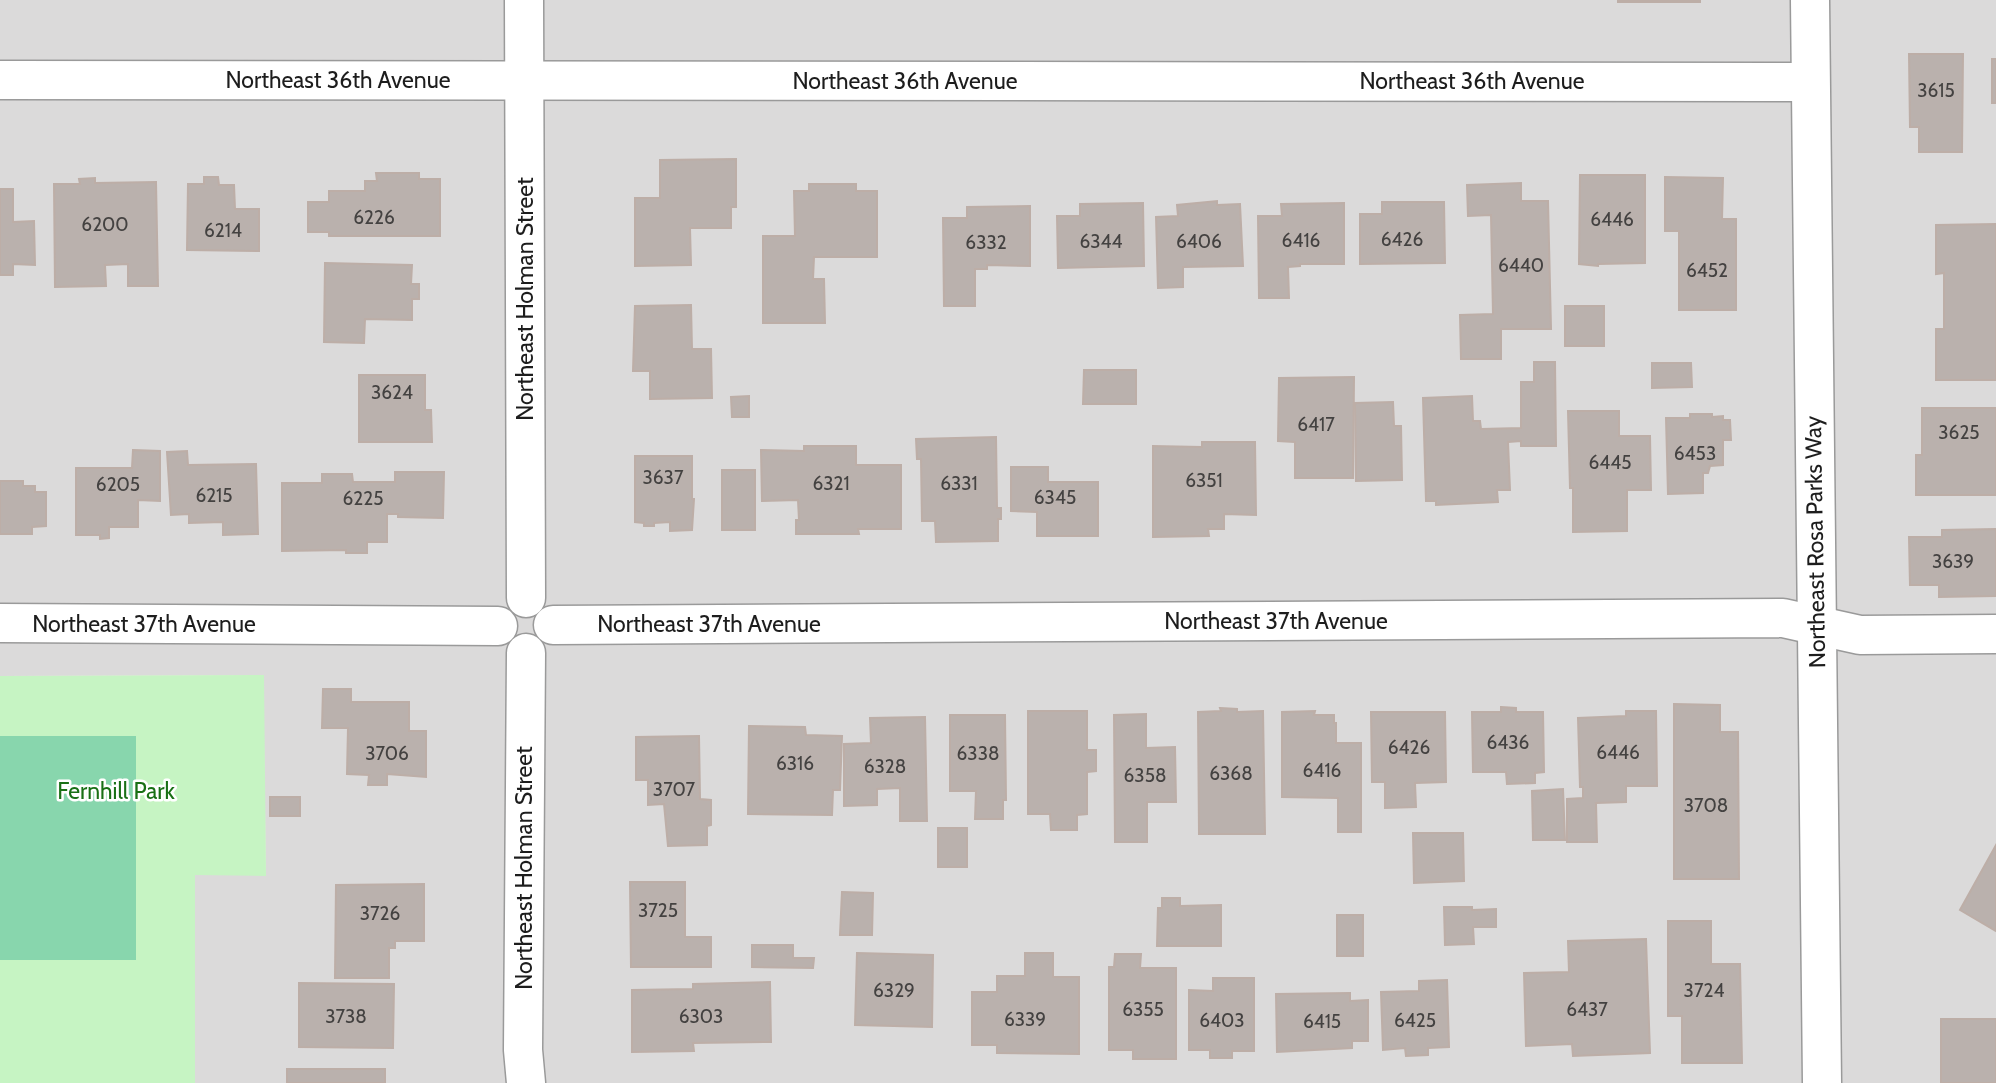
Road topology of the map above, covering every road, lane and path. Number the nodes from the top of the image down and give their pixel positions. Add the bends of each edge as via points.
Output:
1 (524, 0) edge
2 (1810, 0) edge
3 (0, 80) edge
4 (524, 80) junction
5 (1810, 82) junction
6 (526, 598) junction
7 (0, 623) edge
8 (553, 625) junction
9 (498, 626) junction
10 (1816, 626) junction
11 (1996, 634) edge
12 (526, 653) junction
13 (526, 1083) edge
14 (1822, 1083) edge

1 - 4 street, Northeast Holman Street
2 - 5 street, Northeast Rosa Parks Way
3 - 4 street, Northeast 36th Avenue
4 - 5 street, Northeast 36th Avenue
4 - 6 street, Northeast Holman Street
5 - 10 street, Northeast Rosa Parks Way
6 - 8 street via 546,606
6 - 9 street via 505,607
7 - 9 street, Northeast 37th Avenue
8 - 10 street, Northeast 37th Avenue via 1783,618
8 - 12 street via 544,646
9 - 12 street via 506,645
10 - 11 street, Northeast 37th Avenue via 1860,635
10 - 14 street, Northeast Rosa Parks Way
12 - 13 street, Northeast Holman Street

